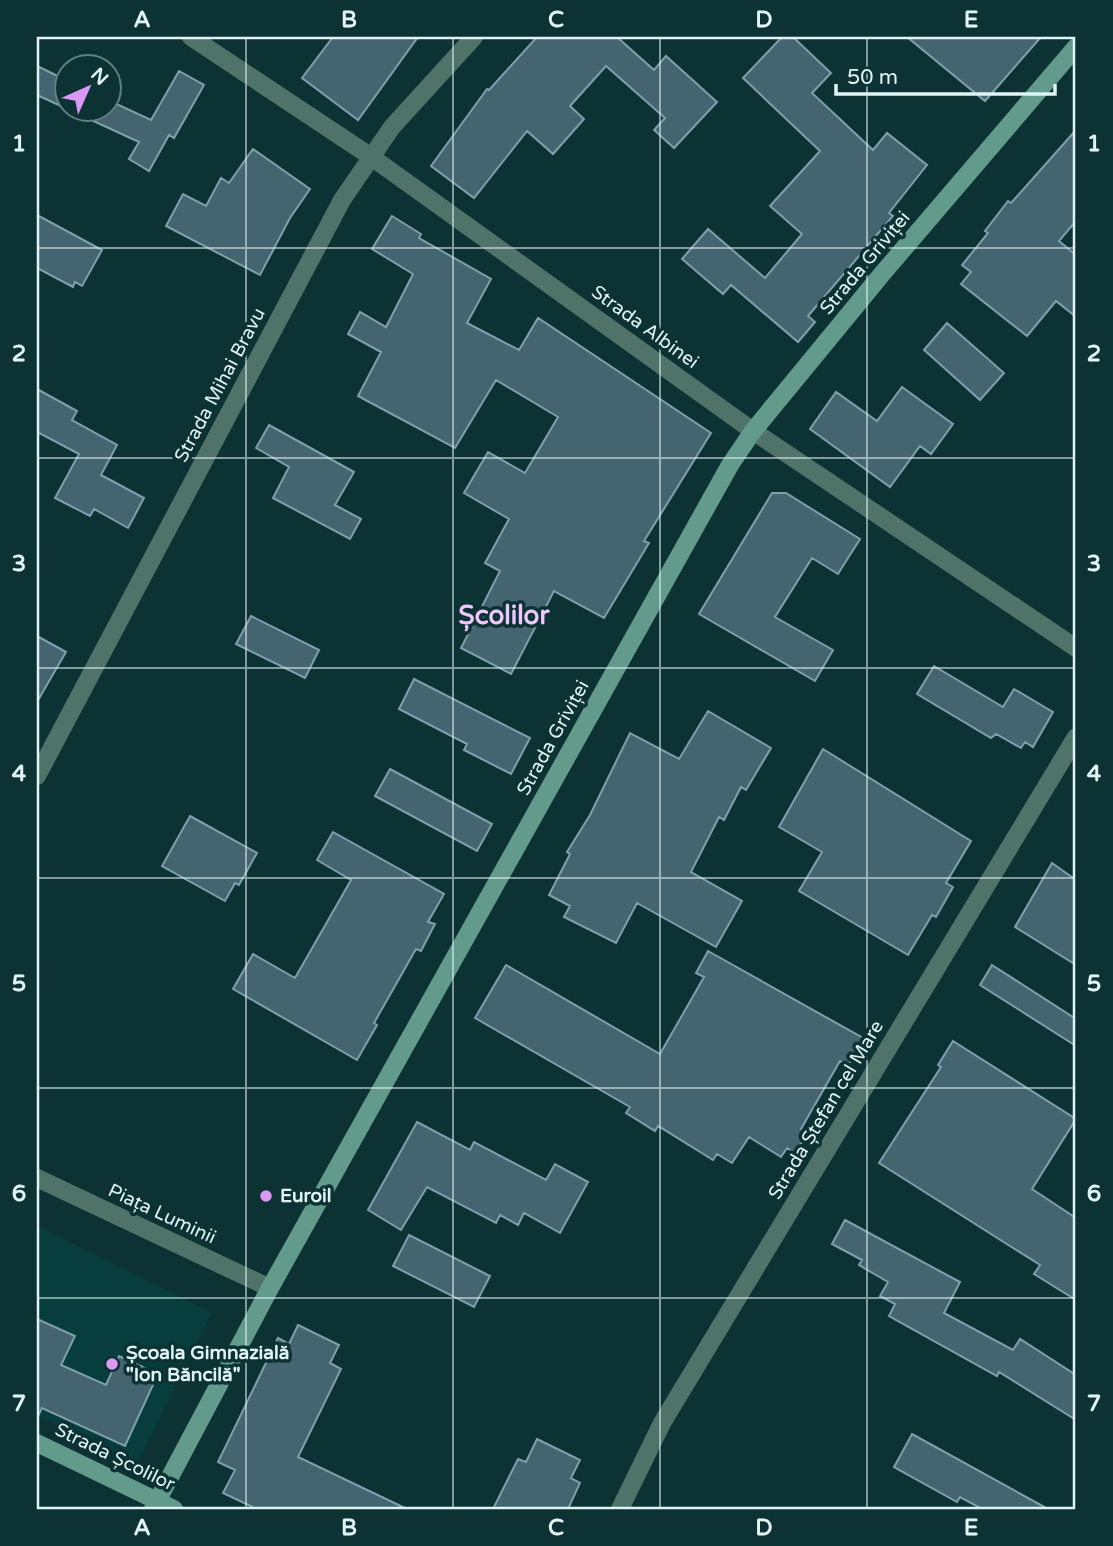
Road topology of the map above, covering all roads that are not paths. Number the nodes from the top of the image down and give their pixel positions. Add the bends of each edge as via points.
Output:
1 (191, 37) edge
2 (474, 37) edge
3 (1076, 47) edge
4 (370, 156) junction
5 (753, 431) junction
6 (1076, 648) edge
7 (1076, 737) edge
8 (37, 776) edge
9 (37, 1178) edge
10 (270, 1288) junction
11 (37, 1443) edge
12 (155, 1505) edge
13 (174, 1509) edge
14 (620, 1509) edge

1 - 4 street, Strada Albinei
2 - 4 street, Strada Mihai Bravu
3 - 5 main road, Strada Griviței
4 - 5 street, Strada Albinei
4 - 8 street, Strada Mihai Bravu via 342,200
5 - 6 street, Strada Albinei
5 - 10 main road, Strada Griviței via 730,464
7 - 14 street, Strada Ștefan cel Mare via 662,1423
9 - 10 street, Piața Luminii
10 - 12 main road, Strada Griviței
11 - 12 main road, Strada Școlilor
12 - 13 main road, Strada Școlilor

